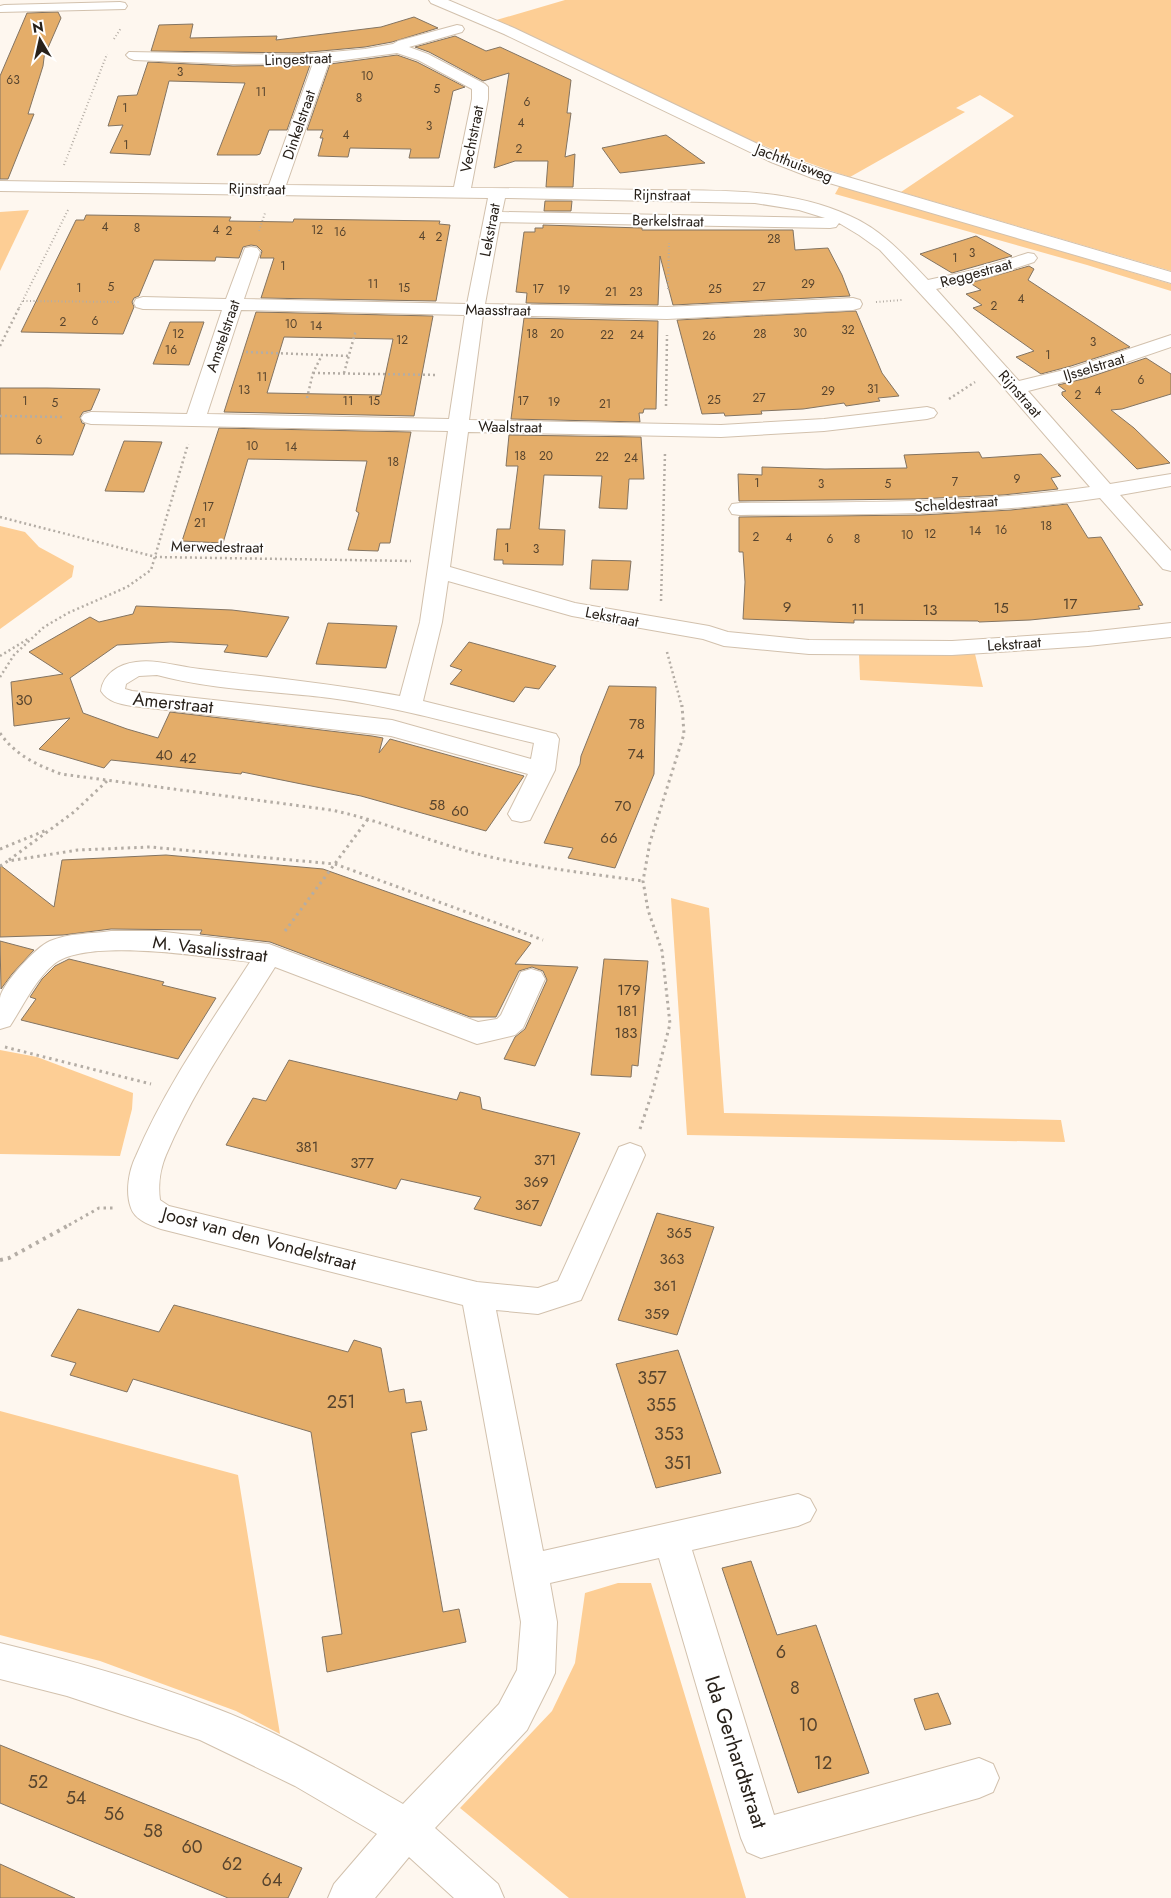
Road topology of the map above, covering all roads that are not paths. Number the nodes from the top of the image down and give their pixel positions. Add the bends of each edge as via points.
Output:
1 (436, 0) edge
2 (120, 6) dead end
3 (4, 8) edge
4 (457, 29) dead end
5 (398, 48) junction
6 (134, 55) dead end
7 (322, 60) junction
8 (0, 186) edge
9 (276, 190) junction
10 (462, 192) junction
11 (497, 193) junction
12 (492, 217) junction
13 (844, 218) junction
14 (251, 252) road end
15 (1028, 258) dead end
16 (1171, 278) edge
17 (928, 292) junction
18 (143, 303) road end
19 (853, 304) road end
20 (234, 305) junction
21 (475, 309) junction
22 (1171, 341) edge
23 (1009, 381) junction
24 (927, 412) road end
25 (92, 418) road end
26 (195, 420) junction
27 (458, 426) junction
28 (1171, 480) edge
29 (1104, 492) junction
30 (740, 509) dead end
31 (1171, 564) edge
32 (438, 566) junction
33 (1171, 630) edge
34 (410, 705) junction
35 (542, 770) junction
36 (521, 814) dead end
37 (269, 954) junction
38 (531, 979) dead end
39 (0, 1019) edge
40 (630, 1156) road end
41 (477, 1295) junction
42 (798, 1510) dead end
43 (671, 1539) junction
44 (529, 1571) junction
45 (0, 1661) edge
46 (979, 1778) dead end
47 (407, 1830) junction
48 (348, 1898) edge
49 (484, 1898) edge

1 - 16 street, Jachthuisweg via 509,31 777,159 818,174
2 - 3 street
4 - 5 street, Lingestraat
5 - 7 street, Lingestraat
5 - 10 street, Vechtstraat via 423,57 480,87
6 - 7 street, Lingestraat via 246,61
7 - 9 street, Dinkelstraat
8 - 9 street, Rijnstraat
9 - 10 street, Rijnstraat
10 - 11 street, Rijnstraat
11 - 12 street, Lekstraat
11 - 13 street, Rijnstraat via 730,196 797,204
12 - 13 street, Berkelstraat via 828,223
12 - 21 street, Lekstraat
13 - 17 street, Rijnstraat via 886,246
14 - 20 street, Amstelstraat
15 - 17 street, Reggestraat
17 - 23 street, Rijnstraat
18 - 20 street, Maasstraat
19 - 21 street, Maasstraat via 667,313
20 - 21 street, Maasstraat
20 - 26 street, Amstelstraat
21 - 27 street, Lekstraat
22 - 23 street, IJsselstraat via 1088,369
23 - 29 street, Rijnstraat
24 - 27 street, Waalstraat via 813,427 721,431
25 - 26 street, Waalstraat
26 - 27 street, Waalstraat
27 - 32 street, Lekstraat
28 - 29 street, Scheldestraat
29 - 30 street, Scheldestraat via 897,508
29 - 31 street, Rijnstraat
32 - 33 street, Lekstraat via 572,609 709,632 724,640 809,647 933,648 1088,639
32 - 34 street via 431,622
34 - 35 street, Amerstraat via 547,739
34 - 35 street, Amerstraat via 330,691 184,675 156,668 125,672 114,682 113,691 133,699 392,728
35 - 36 street, Amerstraat
37 - 38 street, M. Vasalisstraat via 477,1033 505,1028 513,1021
37 - 39 street, M. Vasalisstraat via 156,941 111,941 59,948 33,968
37 - 41 street, Joost van den Vondelstraat via 183,1092 150,1157 143,1189 146,1207 161,1216
40 - 41 street, Joost van den Vondelstraat via 570,1292 538,1301
41 - 44 street
42 - 43 street
43 - 44 street
43 - 46 street, Ida Gerhardtstraat via 761,1838
44 - 47 street via 539,1622 536,1673 513,1717
45 - 47 street via 66,1678 206,1723 309,1772
47 - 48 street
47 - 49 street

